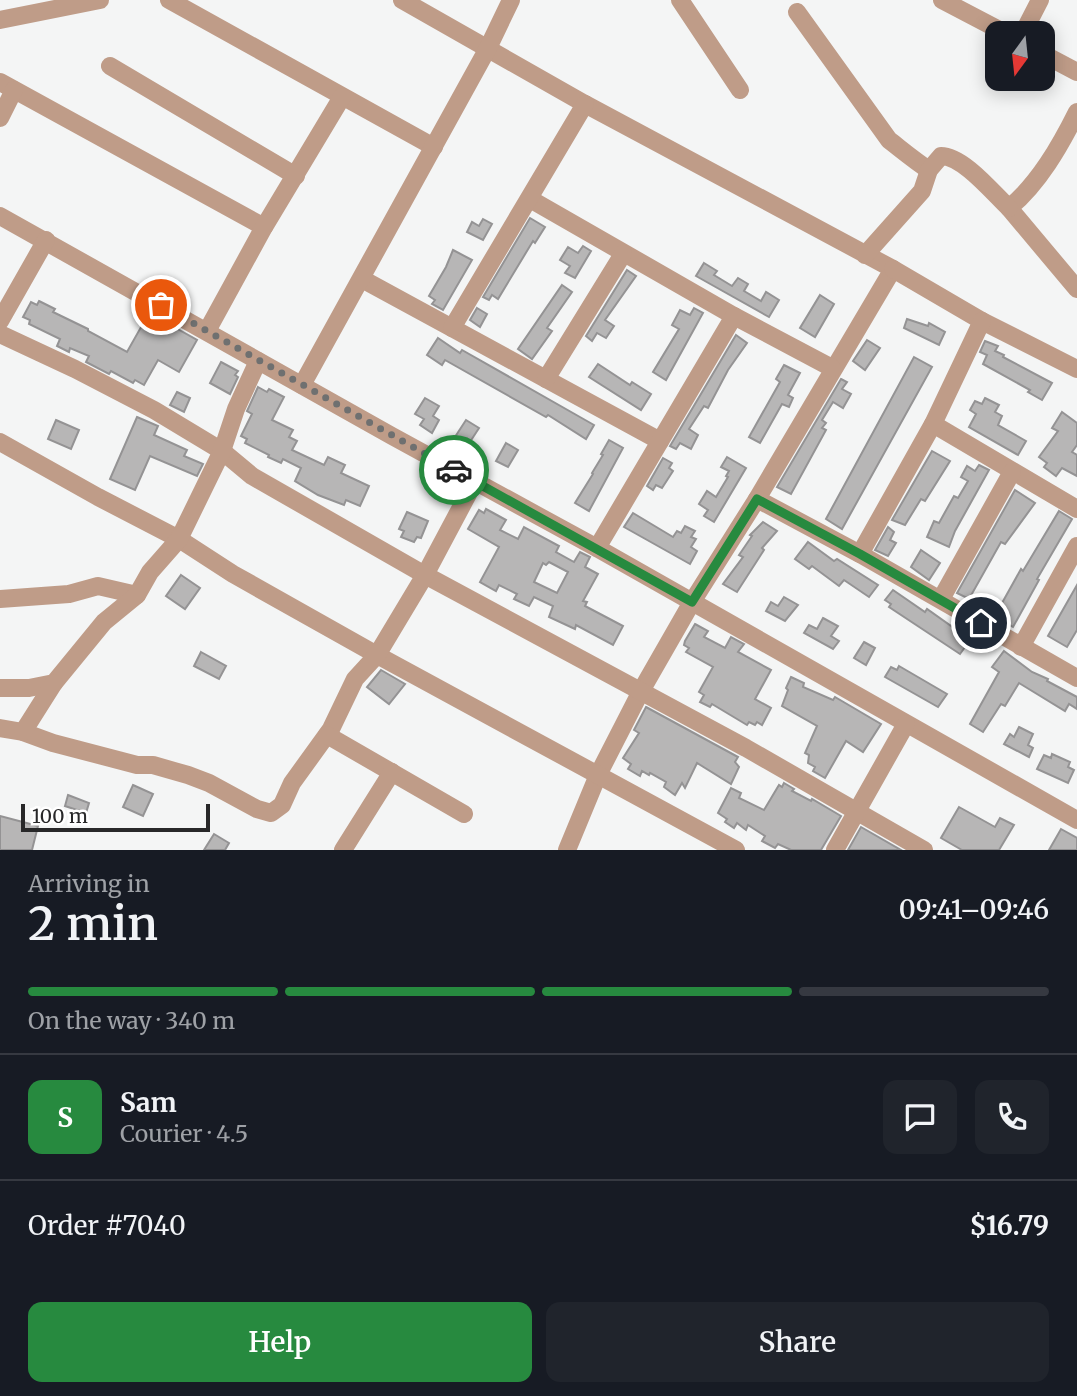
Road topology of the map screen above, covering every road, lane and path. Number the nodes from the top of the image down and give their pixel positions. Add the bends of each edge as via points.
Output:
1 (100, 0) edge
2 (169, 0) edge
3 (402, 0) edge
4 (680, 0) edge
5 (942, 0) edge
6 (1040, 0) edge
7 (509, 1) edge
8 (797, 12) dead end
9 (0, 20) edge
10 (1029, 21) edge
11 (985, 23) edge
12 (488, 48) junction
13 (1055, 60) edge
14 (110, 66) dead end
15 (1077, 72) edge
16 (7, 86) edge
17 (740, 90) dead end
18 (342, 97) junction
19 (584, 104) junction
20 (1077, 112) edge
21 (0, 118) edge
22 (434, 147) junction
23 (929, 170) junction
24 (296, 176) junction
25 (530, 199) junction
26 (1009, 208) junction
27 (0, 216) edge
28 (264, 227) junction
29 (46, 240) junction
30 (623, 254) junction
31 (865, 255) junction
32 (893, 269) junction
33 (362, 279) junction
34 (1077, 289) edge
35 (734, 316) junction
36 (0, 321) edge
37 (982, 321) junction
38 (452, 328) junction
39 (207, 331) junction
40 (0, 334) edge
41 (258, 361) junction
42 (832, 368) junction
43 (1077, 369) edge
44 (546, 379) junction
45 (302, 385) junction
46 (933, 424) junction
47 (660, 441) junction
48 (0, 442) edge
49 (222, 451) junction
50 (1012, 472) junction
51 (475, 481) junction
52 (757, 499) junction
53 (1077, 509) edge
54 (179, 539) junction
55 (1077, 546) edge
56 (597, 548) junction
57 (860, 554) junction
58 (425, 575) junction
59 (137, 595) junction
60 (0, 599) edge
61 (941, 600) junction
62 (692, 602) junction
63 (1021, 647) junction
64 (377, 655) junction
65 (1077, 678) edge
66 (54, 683) junction
67 (0, 688) edge
68 (641, 691) junction
69 (906, 724) junction
70 (0, 728) edge
71 (23, 732) junction
72 (327, 735) junction
73 (391, 772) junction
74 (598, 775) junction
75 (857, 813) junction
76 (464, 814) dead end
77 (1077, 820) edge
78 (343, 850) edge
79 (567, 850) edge
80 (736, 850) edge
81 (835, 850) edge
82 (924, 850) edge

1 - 9 street
2 - 18 street
3 - 12 street
4 - 17 street
5 - 11 street
6 - 10 street
7 - 12 street
8 - 23 street via 889,140
12 - 19 street
12 - 22 street
13 - 15 street
14 - 24 street
16 - 21 street
16 - 28 street
18 - 22 street
18 - 24 street
19 - 25 street
19 - 31 street
20 - 26 street via 1041,171
22 - 33 street
23 - 26 street via 941,156 949,156
23 - 31 street via 922,191
24 - 28 street
25 - 30 street
25 - 38 street
26 - 34 street
27 - 29 street
28 - 39 street
29 - 36 street
29 - 39 street
30 - 35 street
30 - 44 street
31 - 32 street
32 - 37 street
32 - 42 street
33 - 38 street
33 - 45 street
35 - 42 street
35 - 47 street
37 - 43 street
37 - 46 street
38 - 44 street
39 - 41 street
40 - 49 street via 154,410
41 - 45 street
41 - 49 street
42 - 52 street
44 - 47 street
45 - 51 street
46 - 50 street
46 - 57 street
47 - 56 street
48 - 54 street
49 - 54 street
49 - 58 street via 252,476
50 - 53 street
50 - 61 street
51 - 56 street
51 - 58 street
52 - 57 street
52 - 62 street
54 - 59 street
54 - 64 street
55 - 63 street
56 - 62 street
57 - 61 street
58 - 64 street
58 - 68 street
59 - 60 street via 98,586 69,594
59 - 66 street via 104,622
61 - 63 street
62 - 68 street
62 - 69 street
63 - 65 street
64 - 72 street via 355,679
64 - 74 street
66 - 67 street
66 - 71 street
68 - 74 street
68 - 75 street
69 - 75 street
69 - 77 street
70 - 71 street
71 - 72 street via 188,775 271,813 282,805
72 - 73 street
73 - 76 street
73 - 78 street
74 - 79 street
74 - 80 street
75 - 81 street
75 - 82 street

